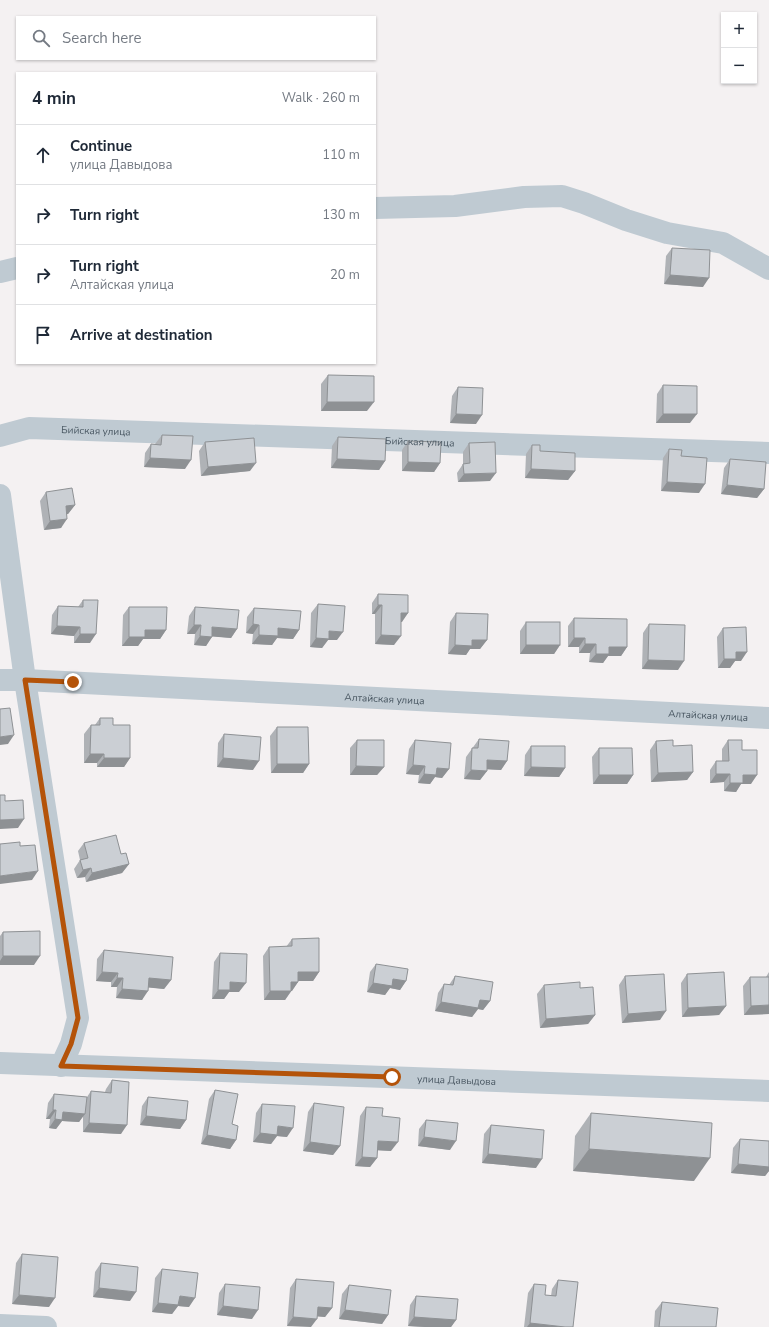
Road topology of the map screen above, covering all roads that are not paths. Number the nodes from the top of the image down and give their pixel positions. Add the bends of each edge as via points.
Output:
1 (376, 208) edge
2 (16, 268) edge
3 (769, 269) edge
4 (0, 272) edge
5 (0, 436) edge
6 (769, 453) edge
7 (0, 495) edge
8 (0, 680) edge
9 (25, 680) junction
10 (769, 718) edge
11 (0, 1063) edge
12 (61, 1066) junction
13 (769, 1090) edge
14 (0, 1325) edge
15 (46, 1327) edge

1 - 3 street via 455,206 524,197 562,196 667,233 723,243
2 - 4 street
5 - 6 street, Бийская улица via 29,428
7 - 9 street
8 - 9 street, Алтайская улица
9 - 10 street, Алтайская улица
9 - 12 street via 78,1018 71,1044
11 - 12 street, улица Давыдова
12 - 13 street, улица Давыдова
14 - 15 street

